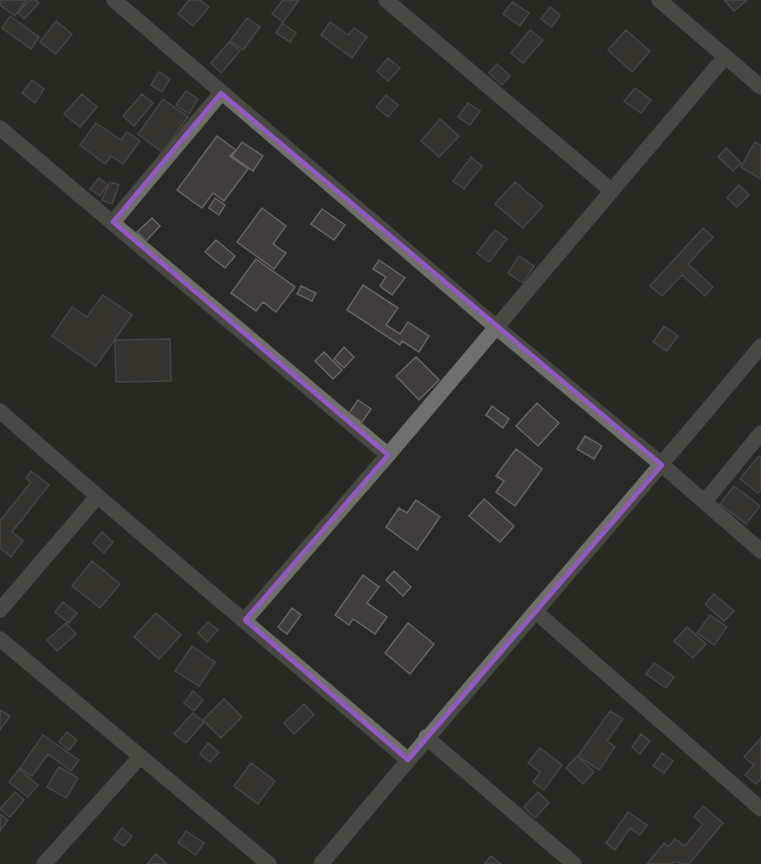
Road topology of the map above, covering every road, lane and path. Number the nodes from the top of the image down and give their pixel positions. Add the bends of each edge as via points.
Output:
1 (114, 0) edge
2 (386, 0) edge
3 (659, 0) edge
4 (725, 57) junction
5 (761, 87) edge
6 (221, 93) junction
7 (0, 128) edge
8 (612, 191) junction
9 (113, 222) junction
10 (496, 327) junction
11 (761, 346) edge
12 (0, 411) edge
13 (761, 433) edge
14 (388, 455) junction
15 (662, 465) junction
16 (97, 497) junction
17 (705, 501) junction
18 (761, 551) edge
19 (0, 610) edge
20 (536, 612) junction
21 (245, 620) junction
22 (0, 639) edge
23 (426, 737) junction
24 (140, 757) junction
25 (408, 760) junction
26 (761, 808) edge
27 (44, 864) edge
28 (269, 864) edge
29 (321, 864) edge
30 (574, 864) edge

1 - 6 street
2 - 8 street
3 - 4 street
4 - 5 street
4 - 8 street
6 - 9 street
6 - 10 street
7 - 9 street
8 - 10 street
9 - 14 street
10 - 14 street
10 - 15 street
11 - 15 street
12 - 16 street
13 - 17 street
14 - 21 street
15 - 17 street
15 - 20 street
16 - 19 street
16 - 21 street
17 - 18 street
20 - 23 street
20 - 26 street
21 - 25 street
22 - 24 street
23 - 25 street
23 - 30 street
24 - 27 street
24 - 28 street
25 - 29 street

